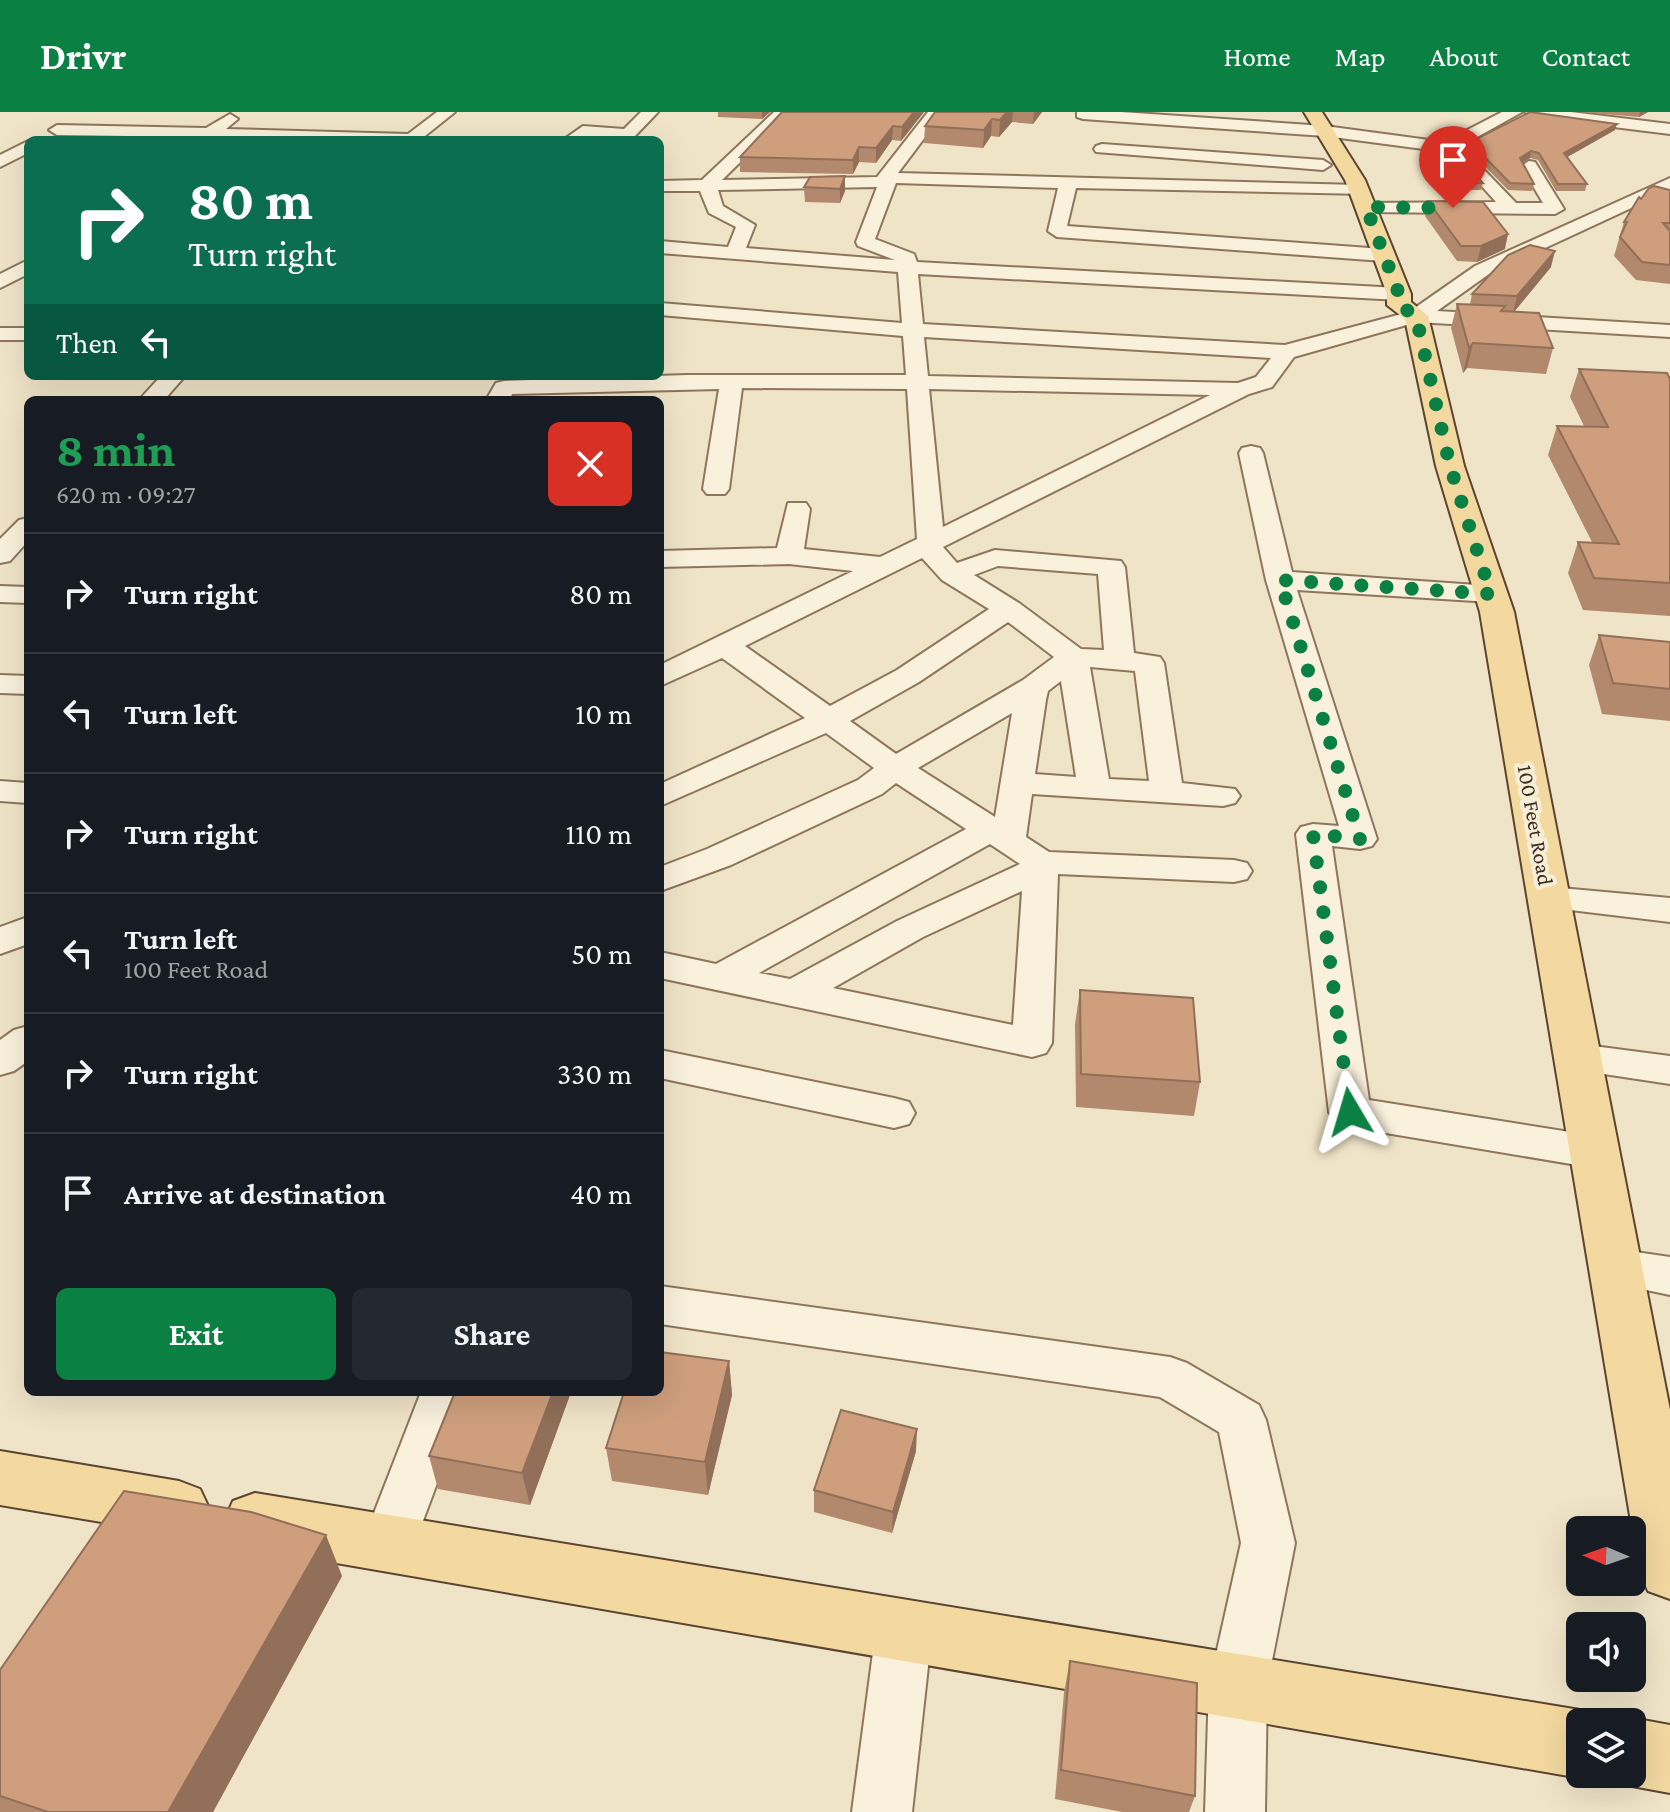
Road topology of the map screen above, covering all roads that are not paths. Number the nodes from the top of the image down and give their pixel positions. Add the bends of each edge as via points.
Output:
1 (89, 112) edge
2 (241, 112) edge
3 (447, 112) edge
4 (650, 112) edge
5 (783, 112) edge
6 (936, 112) edge
7 (1085, 112) edge
8 (1514, 112) edge
9 (1533, 112) edge
10 (1317, 117) edge
11 (1598, 120) junction
12 (1487, 126) junction
13 (1670, 129) edge
14 (57, 130) junction
15 (1517, 131) edge
16 (1574, 132) edge
17 (209, 133) junction
18 (46, 136) edge
19 (296, 136) edge
20 (416, 136) edge
21 (576, 136) edge
22 (1446, 147) junction
23 (24, 148) edge
24 (1102, 149) dead end
25 (1534, 157) edge
26 (0, 162) edge
27 (887, 180) junction
28 (1068, 183) junction
29 (1670, 183) edge
30 (707, 185) junction
31 (664, 186) edge
32 (1358, 188) junction
33 (1511, 208) junction
34 (664, 247) edge
35 (735, 253) junction
36 (1383, 255) junction
37 (907, 267) junction
38 (24, 268) edge
39 (0, 282) edge
40 (1408, 305) junction
41 (664, 309) edge
42 (912, 330) junction
43 (1670, 331) edge
44 (0, 334) edge
45 (24, 334) edge
46 (1286, 352) junction
47 (170, 380) edge
48 (731, 382) junction
49 (917, 382) junction
50 (1241, 389) junction
51 (634, 390) edge
52 (155, 396) edge
53 (500, 396) edge
54 (1251, 453) dead end
55 (716, 489) dead end
56 (797, 509) dead end
57 (24, 530) edge
58 (929, 546) junction
59 (0, 555) edge
60 (789, 556) junction
61 (995, 558) junction
62 (664, 559) edge
63 (887, 566) junction
64 (952, 574) junction
65 (1280, 580) junction
66 (0, 594) edge
67 (1491, 594) junction
68 (24, 595) edge
69 (1009, 609) junction
70 (725, 646) junction
71 (1073, 657) junction
72 (1120, 660) junction
73 (664, 675) edge
74 (0, 684) edge
75 (24, 685) edge
76 (1034, 687) junction
77 (828, 720) junction
78 (895, 768) junction
79 (1017, 783) junction
80 (1094, 788) junction
81 (0, 791) edge
82 (1167, 792) junction
83 (24, 793) edge
84 (664, 794) edge
85 (1223, 796) dead end
86 (998, 836) junction
87 (1041, 865) junction
88 (1234, 871) dead end
89 (664, 878) edge
90 (1550, 898) junction
91 (1670, 910) edge
92 (24, 931) edge
93 (0, 942) edge
94 (664, 966) edge
95 (720, 978) junction
96 (795, 993) junction
97 (1578, 1058) junction
98 (664, 1065) edge
99 (1670, 1070) edge
100 (894, 1113) dead end
101 (1595, 1152) junction
102 (1615, 1267) junction
103 (1670, 1276) edge
104 (664, 1306) edge
105 (444, 1396) edge
106 (0, 1478) edge
107 (1667, 1540) edge
108 (389, 1544) junction
109 (904, 1630) junction
110 (1238, 1686) junction
111 (1566, 1742) edge
112 (1646, 1755) edge
113 (1670, 1759) edge
114 (882, 1812) edge
115 (1235, 1812) edge

1 - 14 street
2 - 17 street
3 - 20 street
4 - 21 street via 628,134 583,131
5 - 30 street
6 - 27 street
7 - 10 street
8 - 12 street
9 - 11 street
10 - 22 street
10 - 32 main road, 100 Feet Road
11 - 13 street
11 - 16 street
12 - 15 street
12 - 22 street
14 - 17 street
14 - 18 street
17 - 19 street
22 - 33 street via 1459,150
23 - 26 street
24 - 32 street
25 - 33 street via 1555,209
27 - 28 street
27 - 30 street
27 - 37 street via 865,242 907,258
28 - 32 street
28 - 36 street via 1057,231
29 - 40 street
30 - 31 street
30 - 35 street via 715,209 746,225
32 - 33 street
32 - 36 main road, 100 Feet Road
34 - 35 street
35 - 37 street
36 - 40 main road, 100 Feet Road
37 - 40 street
37 - 42 street
38 - 39 street
40 - 43 street
40 - 46 street
40 - 67 main road, 100 Feet Road via 1450,466
41 - 42 street
42 - 46 street
42 - 49 street
44 - 45 street
46 - 50 street via 1264,382
47 - 52 street
48 - 49 street
48 - 51 street
48 - 55 street
49 - 50 street
49 - 58 street
50 - 58 street
51 - 53 street via 504,388
54 - 65 street
56 - 60 street
57 - 59 street
58 - 61 street
58 - 63 street
58 - 64 street
60 - 62 street
60 - 63 street
61 - 64 street
61 - 72 street via 1111,567
63 - 70 street
64 - 69 street
65 - 67 street
65 - 101 street via 1360,839 1313,834 1350,1112
66 - 68 street
67 - 90 main road, 100 Feet Road
69 - 71 street
69 - 77 street via 908,676
70 - 73 street
70 - 77 street
71 - 72 street
71 - 76 street
71 - 80 street
72 - 82 street via 1149,663
74 - 75 street
76 - 78 street
76 - 79 street
77 - 78 street
77 - 84 street
78 - 86 street
78 - 89 street via 870,787
79 - 80 street
79 - 86 street
80 - 82 street
81 - 83 street
82 - 85 street
86 - 87 street
86 - 95 street
87 - 88 street
87 - 96 street
87 - 96 street via 1032,1043
90 - 91 street
90 - 97 main road, 100 Feet Road
92 - 93 street
94 - 95 street
95 - 96 street
97 - 99 street
97 - 101 main road, 100 Feet Road
98 - 100 street
101 - 102 main road, 100 Feet Road
102 - 103 street
102 - 107 main road, 100 Feet Road
104 - 110 street via 1170,1378 1241,1420 1268,1543
105 - 108 street
106 - 108 main road
108 - 109 main road
109 - 110 main road
109 - 114 street
110 - 111 main road
110 - 115 street
112 - 113 main road

